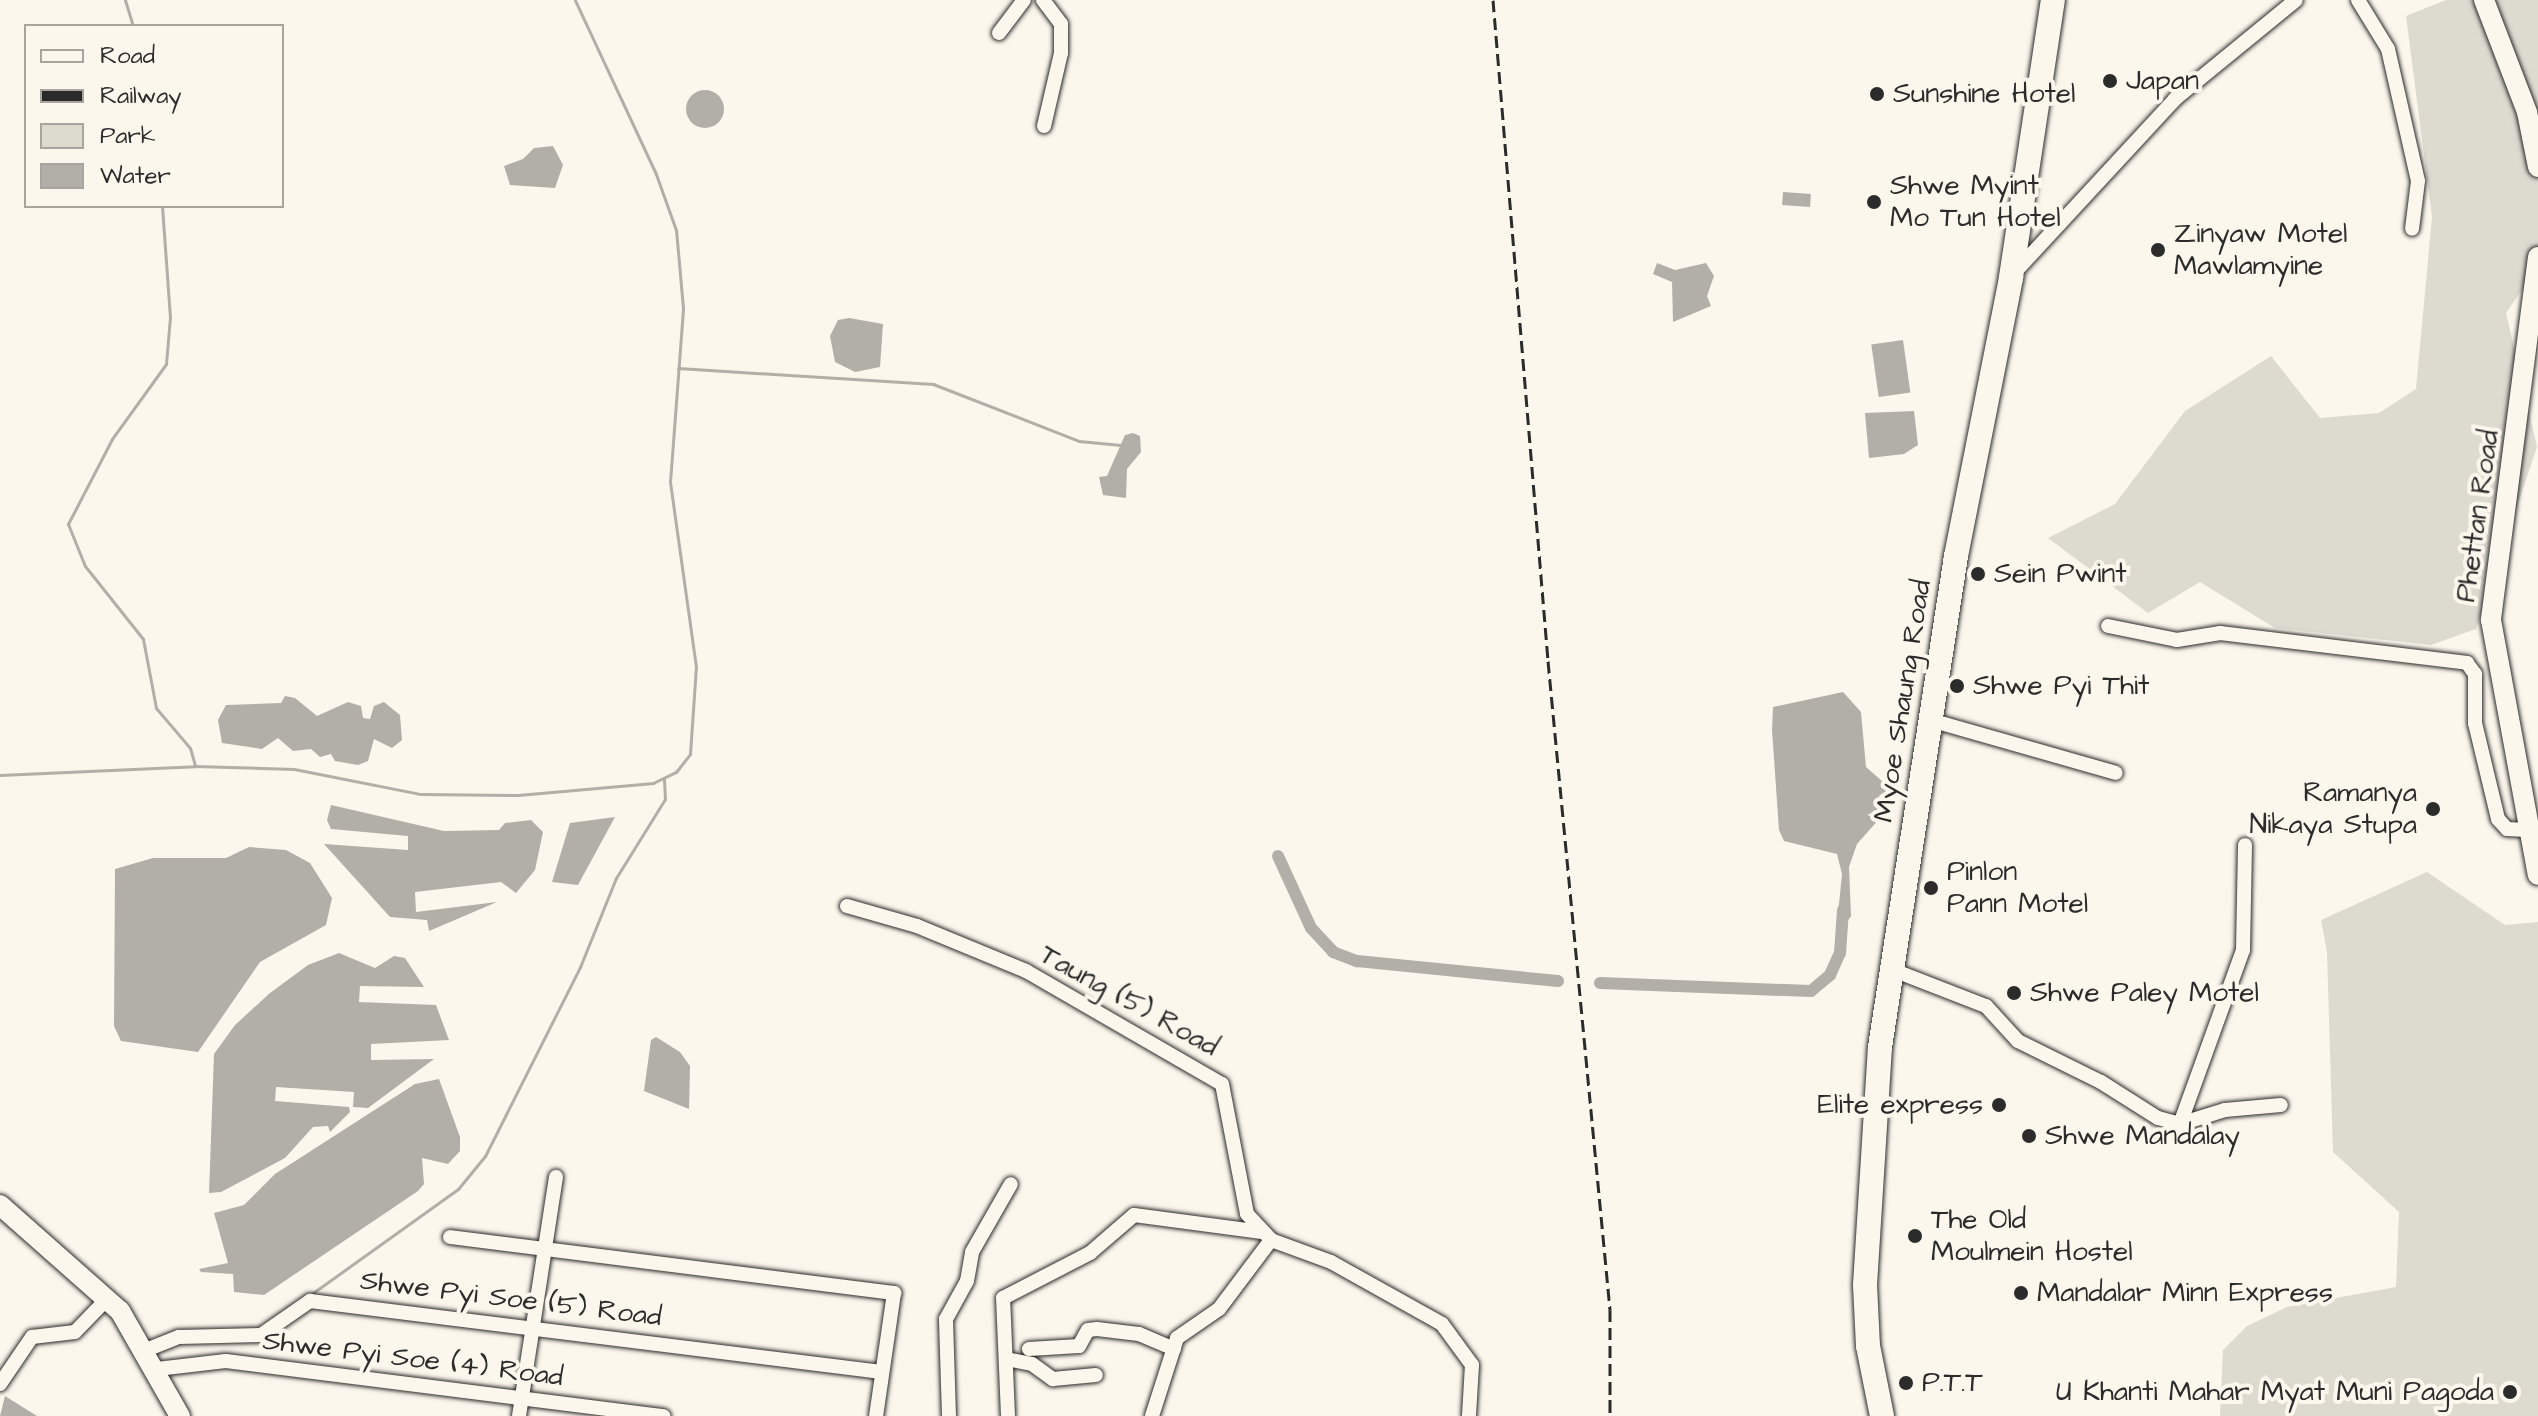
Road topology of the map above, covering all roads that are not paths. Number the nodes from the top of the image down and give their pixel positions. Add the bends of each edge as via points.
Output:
1 (1024, 0) edge
2 (1043, 0) edge
3 (2053, 0) edge
4 (2296, 0) edge
5 (2358, 0) edge
6 (2484, 0) edge
7 (999, 33) dead end
8 (1044, 126) dead end
9 (2538, 167) edge
10 (2412, 229) dead end
11 (2538, 257) edge
12 (2011, 277) junction
13 (2108, 626) dead end
14 (2496, 662) junction
15 (2467, 663) junction
16 (1930, 720) junction
17 (2116, 773) dead end
18 (2527, 830) junction
19 (2245, 845) dead end
20 (2538, 875) edge
21 (847, 906) dead end
22 (1893, 970) junction
23 (2281, 1105) dead end
24 (2180, 1124) junction
25 (556, 1177) dead end
26 (1011, 1184) dead end
27 (0, 1205) edge
28 (1266, 1236) junction
29 (450, 1237) dead end
30 (543, 1250) junction
31 (107, 1299) junction
32 (531, 1326) junction
33 (1029, 1349) dead end
34 (1174, 1349) junction
35 (146, 1350) junction
36 (1006, 1359) junction
37 (157, 1369) junction
38 (882, 1372) junction
39 (1096, 1375) dead end
40 (0, 1384) edge
41 (522, 1399) junction
42 (180, 1416) edge
43 (519, 1416) edge
44 (664, 1416) edge
45 (876, 1416) edge
46 (949, 1416) edge
47 (1008, 1416) edge
48 (1152, 1416) edge
49 (1469, 1416) edge
50 (1882, 1416) edge

1 - 7 street
2 - 8 street via 1061,24 1061,53
3 - 12 highway, Myoe Shaung Road
4 - 12 street via 2175,99
5 - 10 street via 2388,49 2418,181
6 - 9 street via 2527,112
11 - 14 street, Phettan Road via 2523,402 2494,576 2491,620
12 - 16 highway, Myoe Shaung Road
13 - 15 street via 2177,640 2220,633
14 - 15 street
14 - 18 street, Phettan Road
15 - 18 street via 2475,674 2475,723 2498,819 2507,829
16 - 17 street
16 - 22 highway, Myoe Shaung Road
18 - 20 street, Phettan Road
19 - 24 street via 2243,950
21 - 28 street, Taung (5) Road via 917,926 1026,971 1222,1084 1247,1214
22 - 24 street via 1986,1006 2018,1041 2101,1082 2158,1118
22 - 50 highway, Myoe Shaung Road via 1873,1110 1867,1218 1868,1346
23 - 24 street via 2225,1110
25 - 30 street
26 - 46 street via 972,1252 967,1281 946,1319
27 - 31 street
28 - 34 street via 1219,1309 1177,1338
28 - 36 street via 1134,1215 1090,1253 1003,1298
28 - 49 street via 1331,1262 1442,1324 1472,1365
29 - 30 street
30 - 32 street
30 - 38 street via 894,1293
31 - 35 street
31 - 40 street via 75,1332 32,1337
32 - 35 street, Shwe Pyi Soe (5) Road via 310,1301 261,1335 179,1337
32 - 38 street, Shwe Pyi Soe (5) Road
32 - 41 street
33 - 34 street via 1079,1346 1088,1330 1097,1329 1139,1334
34 - 48 street
35 - 37 street
36 - 39 street via 1032,1364 1053,1379
36 - 47 street
37 - 41 street, Shwe Pyi Soe (4) Road via 226,1361
37 - 42 street
38 - 45 street
41 - 43 street
41 - 44 street, Shwe Pyi Soe (4) Road

